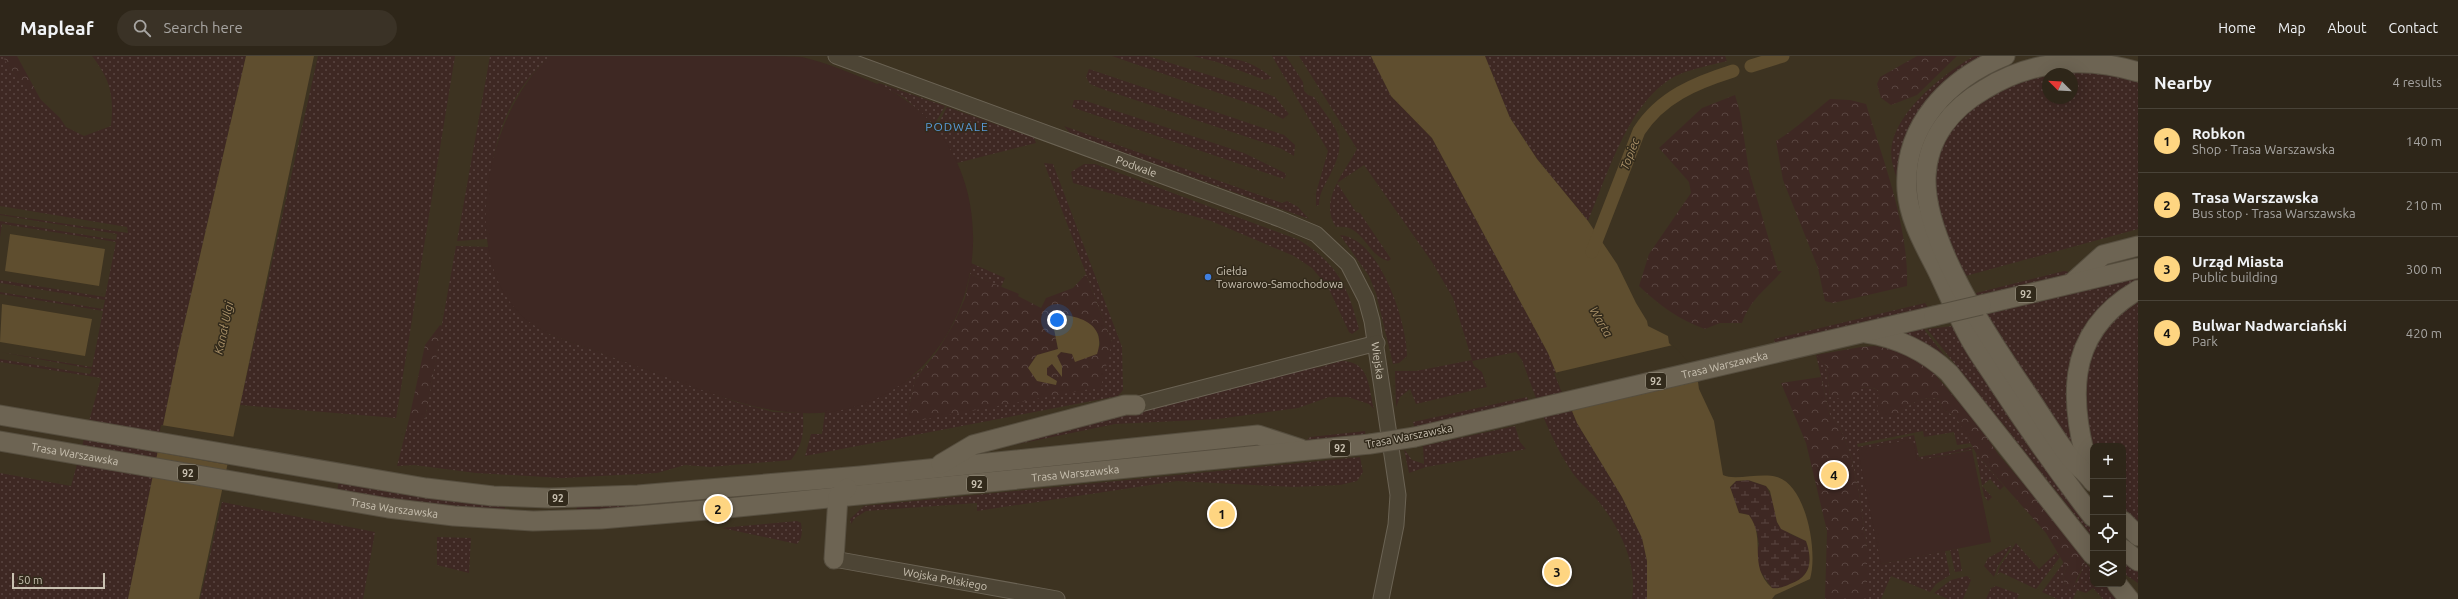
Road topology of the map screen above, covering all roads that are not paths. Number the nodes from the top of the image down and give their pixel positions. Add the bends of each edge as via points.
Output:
1 (836, 56) edge
2 (2005, 56) edge
3 (2138, 72) edge
4 (2138, 246) edge
5 (2138, 268) edge
6 (2072, 283) junction
7 (2138, 290) edge
8 (1860, 333) junction
9 (1377, 343) junction
10 (1136, 404) joint
11 (0, 415) edge
12 (0, 441) edge
13 (1310, 451) junction
14 (937, 467) junction
15 (860, 476) junction
16 (2090, 479) edge
17 (2091, 479) edge
18 (838, 497) junction
19 (2092, 515) edge
20 (2126, 524) edge
21 (2138, 536) edge
22 (2090, 551) edge
23 (2126, 551) edge
24 (834, 559) joint
25 (2138, 561) edge
26 (2126, 581) edge
27 (2119, 587) edge
28 (2138, 589) edge
29 (1008, 595) edge
30 (1057, 599) edge
31 (1381, 599) edge
32 (2129, 599) edge

1 - 9 street, Podwale via 1316,234 1348,264 1366,298
2 - 19 main road via 1955,85 1925,117 1908,160 1906,183 1909,206 1918,231 1968,336 2024,422
3 - 16 main road via 2100,63 2071,62 2029,68 2002,79 1967,101 1945,122 1931,148 1927,171 1927,195 1936,228 1957,278 1983,329 2061,445
4 - 6 main road via 2103,255
5 - 6 main road, Trasa Warszawska / 92
6 - 8 main road, Trasa Warszawska / 92, bridge
7 - 17 main road via 2102,319 2088,342 2080,364 2075,392 2076,412
8 - 13 main road, Trasa Warszawska / 92, bridge via 1415,437
8 - 22 main road via 1887,338 1912,348 1928,356 1949,373
9 - 10 street, Wiejska
9 - 31 street, Wiejska via 1398,496 1396,524
10 - 14 main road via 973,445
11 - 15 main road, Trasa Warszawska / 92 via 471,494 569,498 638,495
12 - 18 main road, Trasa Warszawska / 92 via 334,499 443,515 533,521 600,519
13 - 14 main road, Trasa Warszawska / 92 via 1258,435
13 - 18 main road, Trasa Warszawska / 92
14 - 15 main road, Trasa Warszawska / 92
15 - 18 main road
18 - 24 main road
20 - 21 main road
23 - 25 main road
24 - 29 street, Wojska Polskiego
26 - 28 main road
27 - 32 main road
29 - 30 street, Wojska Polskiego

